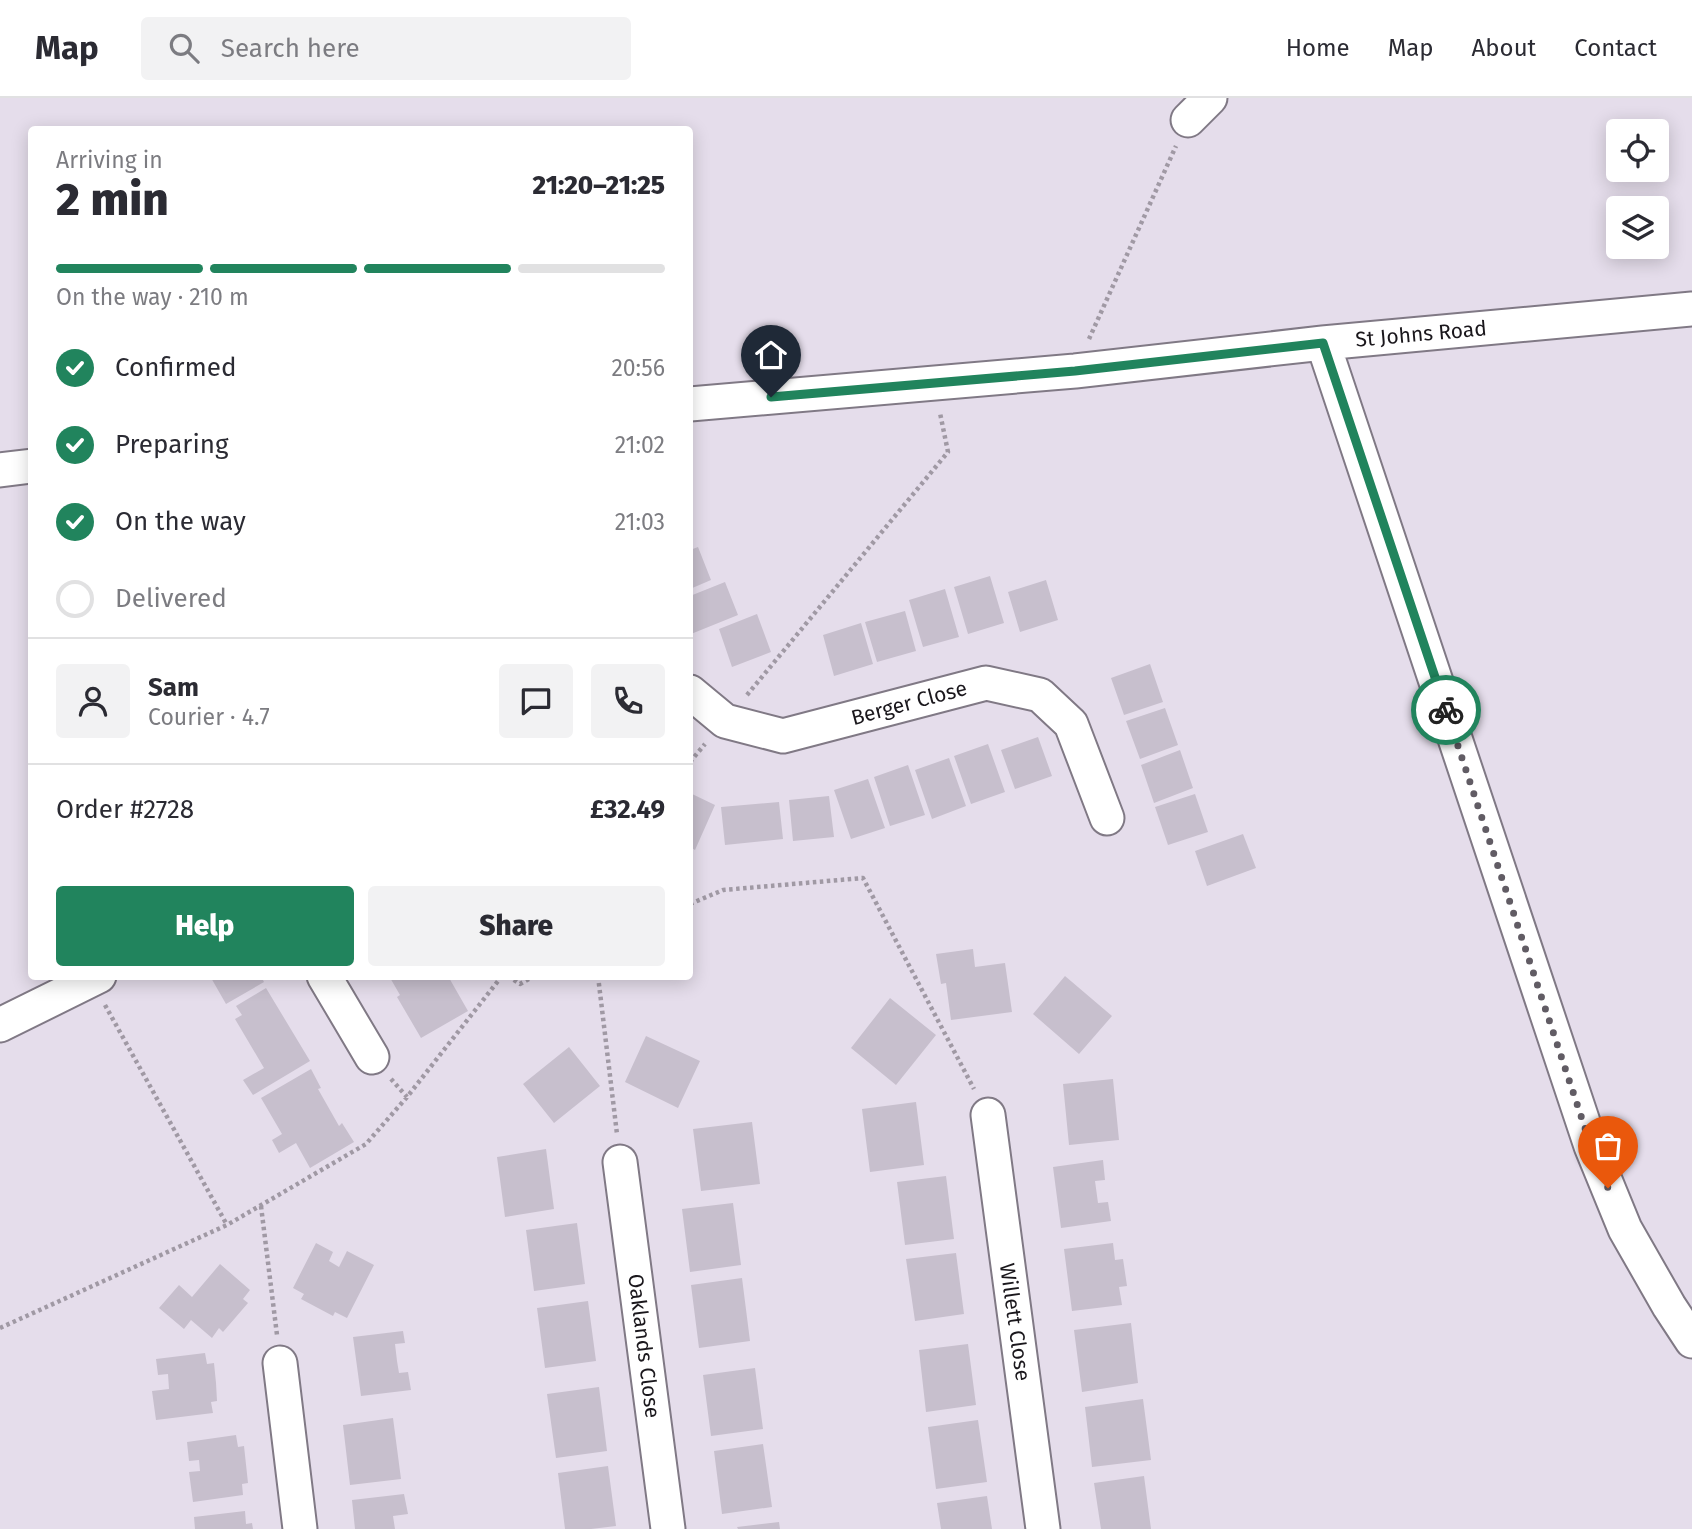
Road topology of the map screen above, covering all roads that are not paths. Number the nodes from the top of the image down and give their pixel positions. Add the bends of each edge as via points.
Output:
1 (1692, 309) edge
2 (1323, 343) junction
3 (693, 404) edge
4 (28, 466) edge
5 (0, 470) edge
6 (693, 694) edge
7 (1107, 818) dead end
8 (93, 980) edge
9 (326, 980) edge
10 (0, 1025) edge
11 (372, 1057) dead end
12 (988, 1115) road end
13 (621, 1162) road end
14 (1692, 1340) edge
15 (280, 1363) road end
16 (300, 1529) edge
17 (668, 1529) edge
18 (1043, 1529) edge

1 - 2 street, St Johns Road
2 - 3 street, St Johns Road via 1075,371
2 - 14 street via 1591,1146 1625,1229
4 - 5 street
6 - 7 street, Berger Close via 725,721 783,736 986,683 1040,695 1071,724
8 - 10 street
9 - 11 street
12 - 18 street, Willett Close
13 - 17 street, Oaklands Close
15 - 16 street

